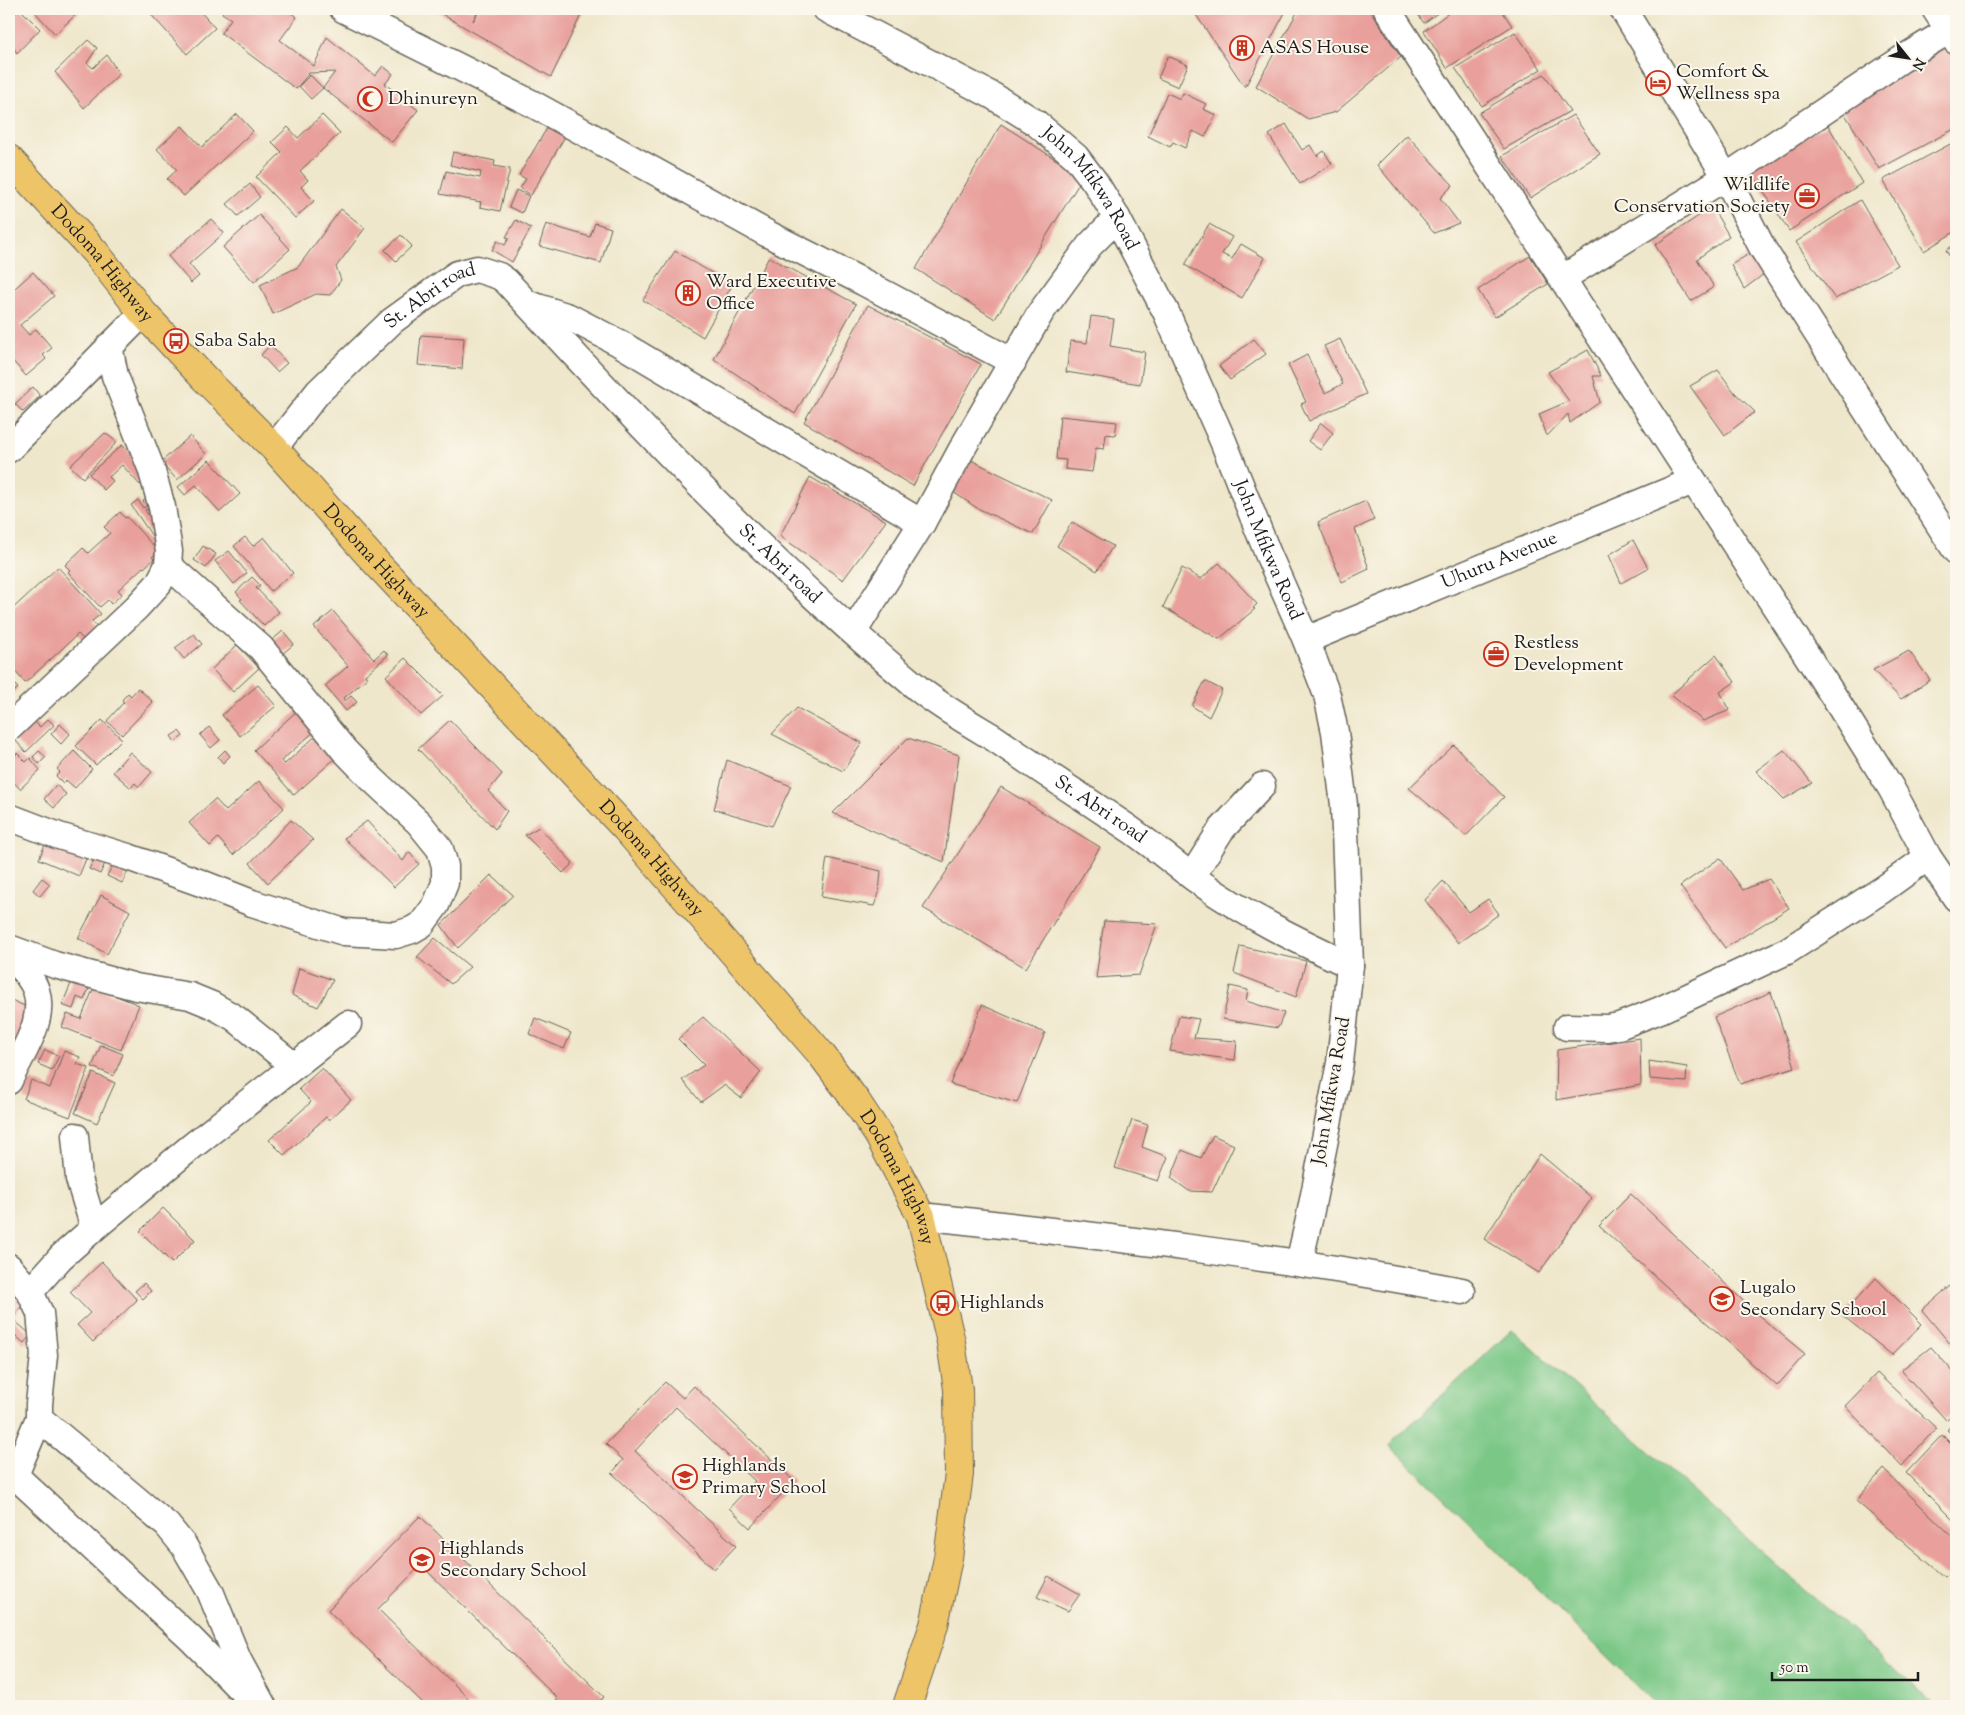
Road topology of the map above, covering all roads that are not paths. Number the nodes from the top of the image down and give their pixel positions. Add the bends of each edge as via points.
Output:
1 (343, 9) edge
2 (826, 9) edge
3 (1387, 9) edge
4 (1623, 9) edge
5 (1935, 9) edge
6 (1952, 36) edge
7 (12, 167) edge
8 (1726, 177) junction
9 (1116, 218) junction
10 (1564, 278) junction
11 (528, 304) junction
12 (143, 313) junction
13 (109, 346) junction
14 (1013, 362) junction
15 (274, 448) junction
16 (9, 449) edge
17 (1693, 480) junction
18 (922, 523) junction
19 (1956, 552) edge
20 (168, 565) junction
21 (854, 632) junction
22 (1306, 640) junction
23 (9, 728) edge
24 (1262, 786) dead end
25 (9, 817) edge
26 (1928, 857) junction
27 (1192, 876) junction
28 (1956, 898) edge
29 (9, 948) edge
30 (9, 952) edge
31 (1350, 965) junction
32 (348, 1024) dead end
33 (1567, 1027) dead end
34 (294, 1066) junction
35 (9, 1081) edge
36 (75, 1136) dead end
37 (921, 1216) junction
38 (94, 1228) junction
39 (1299, 1263) junction
40 (9, 1267) edge
41 (1462, 1291) dead end
42 (30, 1292) junction
43 (39, 1418) junction
44 (12, 1472) edge
45 (256, 1706) edge
46 (262, 1706) edge
47 (907, 1706) edge

1 - 14 street via 531,103 768,234
2 - 9 street, John Mfikwa Road via 993,96 1036,123 1076,157
3 - 10 street
4 - 8 street
5 - 6 street
6 - 8 street via 1902,59
7 - 12 highway, Dodoma Highway via 96,252
8 - 10 street
8 - 19 street via 1763,249
9 - 14 street via 1090,245 1041,312
9 - 22 street, John Mfikwa Road via 1166,312
10 - 17 street
11 - 15 street, St. Abri road via 499,276 477,269 457,274 392,321 324,386
11 - 18 street via 569,317 619,344
11 - 21 street, St. Abri road via 732,518
12 - 13 street
12 - 15 highway, Dodoma Highway
13 - 16 street
13 - 20 street via 115,376 151,468 162,507
14 - 18 street
15 - 37 highway, Dodoma Highway via 368,554 626,829 821,1054 879,1136
17 - 22 street, Uhuru Avenue
17 - 26 street via 1891,788
18 - 21 street
20 - 23 street via 137,607
20 - 25 street via 262,648 344,750 419,823 440,849 445,883 436,904 422,924 396,935 344,932
21 - 27 street, St. Abri road via 923,692 1167,855
22 - 31 street, John Mfikwa Road via 1327,695 1335,732 1344,805
24 - 27 street via 1221,830
26 - 28 street
26 - 33 street via 1787,951 1618,1026
27 - 31 street, St. Abri road via 1277,930
29 - 34 street via 55,965 136,987 190,996 212,1005 235,1018
30 - 35 street via 36,990 38,1007 36,1025
31 - 39 street, John Mfikwa Road via 1340,1063
32 - 34 street
34 - 38 street
36 - 38 street via 79,1179
37 - 39 street
37 - 47 highway, Dodoma Highway via 951,1342 958,1389 959,1474 948,1558 934,1625
38 - 42 street via 61,1257
39 - 41 street
40 - 42 street
42 - 43 street via 40,1313 44,1355
43 - 44 street
43 - 46 street via 167,1525 184,1546 210,1591 238,1660
44 - 45 street via 192,1639

